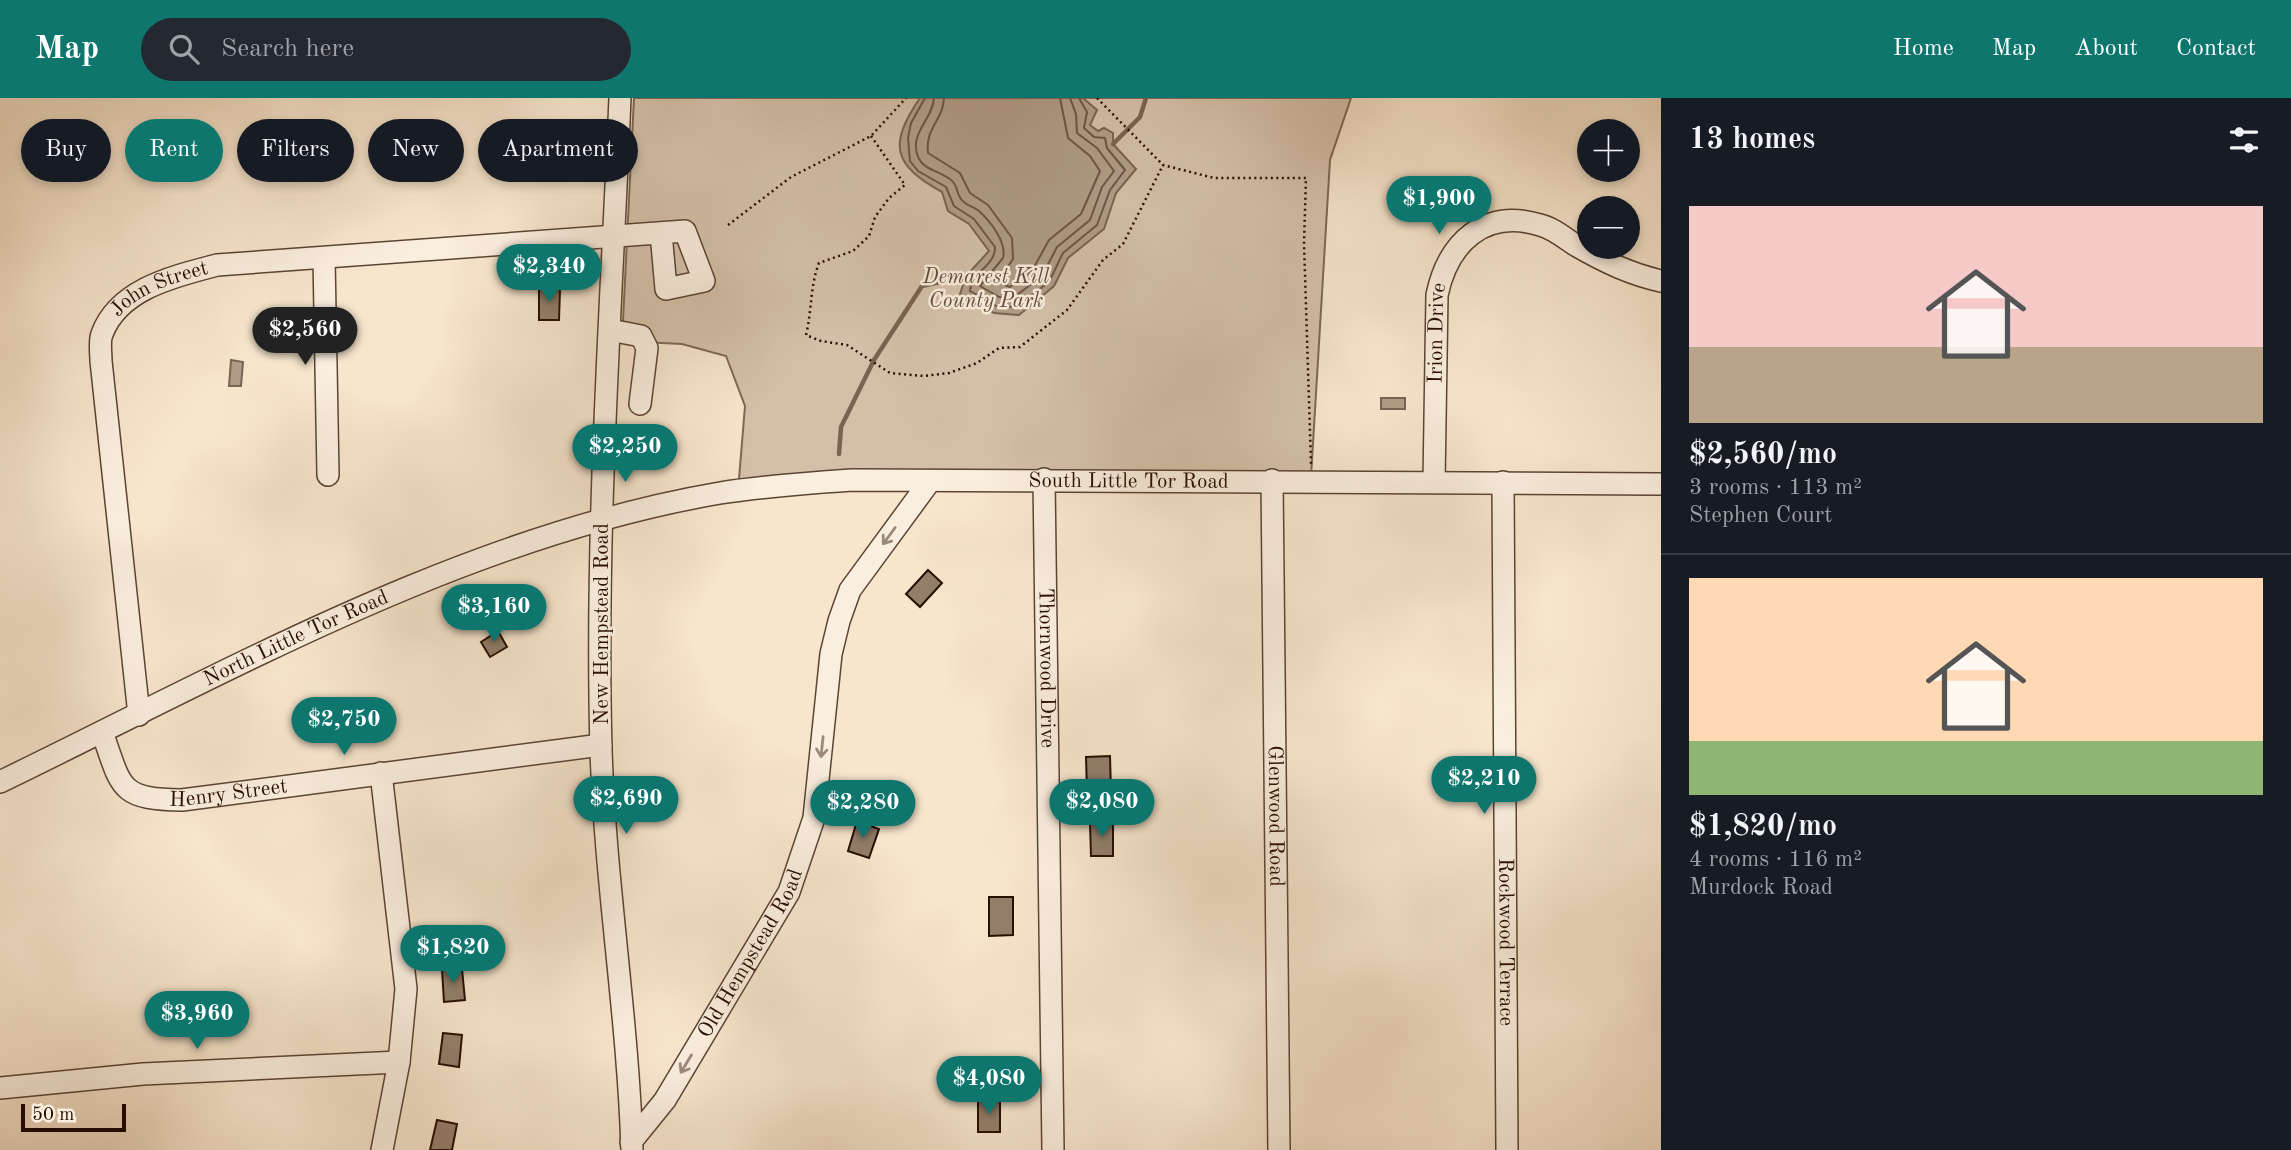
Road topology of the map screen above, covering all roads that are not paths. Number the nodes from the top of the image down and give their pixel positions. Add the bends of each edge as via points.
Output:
1 (620, 98) edge
2 (661, 233) dead end
3 (615, 236) junction
4 (324, 258) junction
5 (1661, 281) edge
6 (610, 330) junction
7 (640, 404) dead end
8 (328, 475) dead end
9 (1044, 478) junction
10 (1272, 480) junction
11 (930, 481) junction
12 (1434, 482) junction
13 (1503, 482) junction
14 (1661, 484) edge
15 (602, 522) junction
16 (139, 715) junction
17 (102, 733) junction
18 (601, 745) junction
19 (381, 773) junction
20 (0, 782) edge
21 (399, 1062) junction
22 (0, 1088) edge
23 (632, 1146) edge
24 (382, 1150) edge
25 (1053, 1150) edge
26 (1279, 1150) edge
27 (1507, 1150) edge

1 - 3 street, New Hempstead Road
2 - 3 street, John Street
3 - 4 street, John Street
3 - 6 street, New Hempstead Road
4 - 8 street
4 - 16 street, John Street via 217,265 159,281 120,306 102,334 101,361
5 - 12 street, Irion Drive via 1628,273 1542,225 1509,220 1466,238 1451,253 1437,295
6 - 7 street via 641,336 647,348
6 - 15 street, New Hempstead Road
9 - 10 street, South Little Tor Road
9 - 11 street, South Little Tor Road
9 - 25 street, Thornwood Drive
10 - 12 street, South Little Tor Road
10 - 26 street, Glenwood Road
11 - 15 street, South Little Tor Road via 785,485 719,494
11 -> 23 street, Old Hempstead Road via 850,590 839,621 831,654 814,818 789,892
12 - 13 street, South Little Tor Road
13 - 14 street, South Little Tor Road
13 - 27 street, Rockwood Terrace
15 - 16 street, North Little Tor Road via 431,578
15 - 18 street, New Hempstead Road
16 - 17 street, North Little Tor Road
17 - 19 street, Henry Street via 121,784 145,799 182,800
17 - 20 street, North Little Tor Road
18 - 19 street, Henry Street
18 - 23 street, New Hempstead Road via 604,831
19 - 21 street via 406,989
21 - 22 street via 143,1074
21 - 24 street

